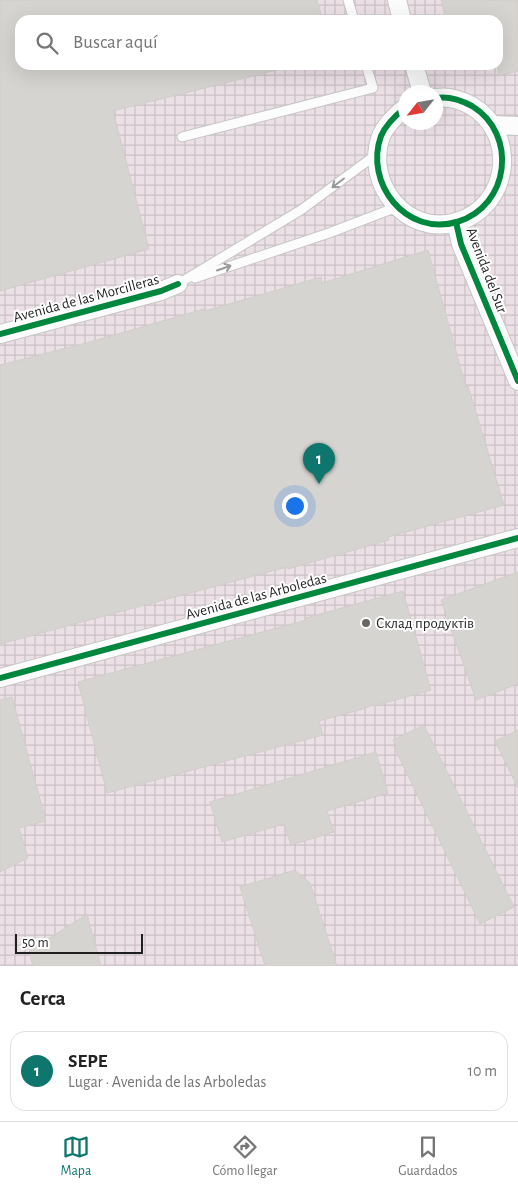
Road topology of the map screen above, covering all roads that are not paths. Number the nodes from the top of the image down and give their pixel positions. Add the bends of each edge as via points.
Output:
1 (348, 0) edge
2 (397, 0) edge
3 (352, 15) edge
4 (401, 15) edge
5 (368, 70) edge
6 (415, 70) edge
7 (420, 85) edge
8 (443, 97) edge
9 (398, 114) edge
10 (493, 125) junction
11 (518, 126) edge
12 (182, 137) dead end
13 (377, 154) junction
14 (510, 177) edge
15 (397, 207) junction
16 (456, 222) junction
17 (178, 284) junction
18 (0, 334) edge
19 (518, 381) edge
20 (518, 538) edge
21 (0, 678) edge

1 - 3 lane
2 - 4 street
5 - 12 lane via 373,88
6 - 7 street
8 - 10 street via 462,101 480,111
9 - 13 street via 382,135
10 - 11 street
10 - 14 street
13 - 15 street via 378,173 384,191
13 -> 17 lane via 301,210
14 - 16 street via 476,213
15 - 16 street via 415,219 435,224
17 -> 15 lane
16 - 19 street, Avenida del Sur via 461,244
17 - 18 street, Avenida de las Morcilleras
20 - 21 street, Avenida de las Arboledas

